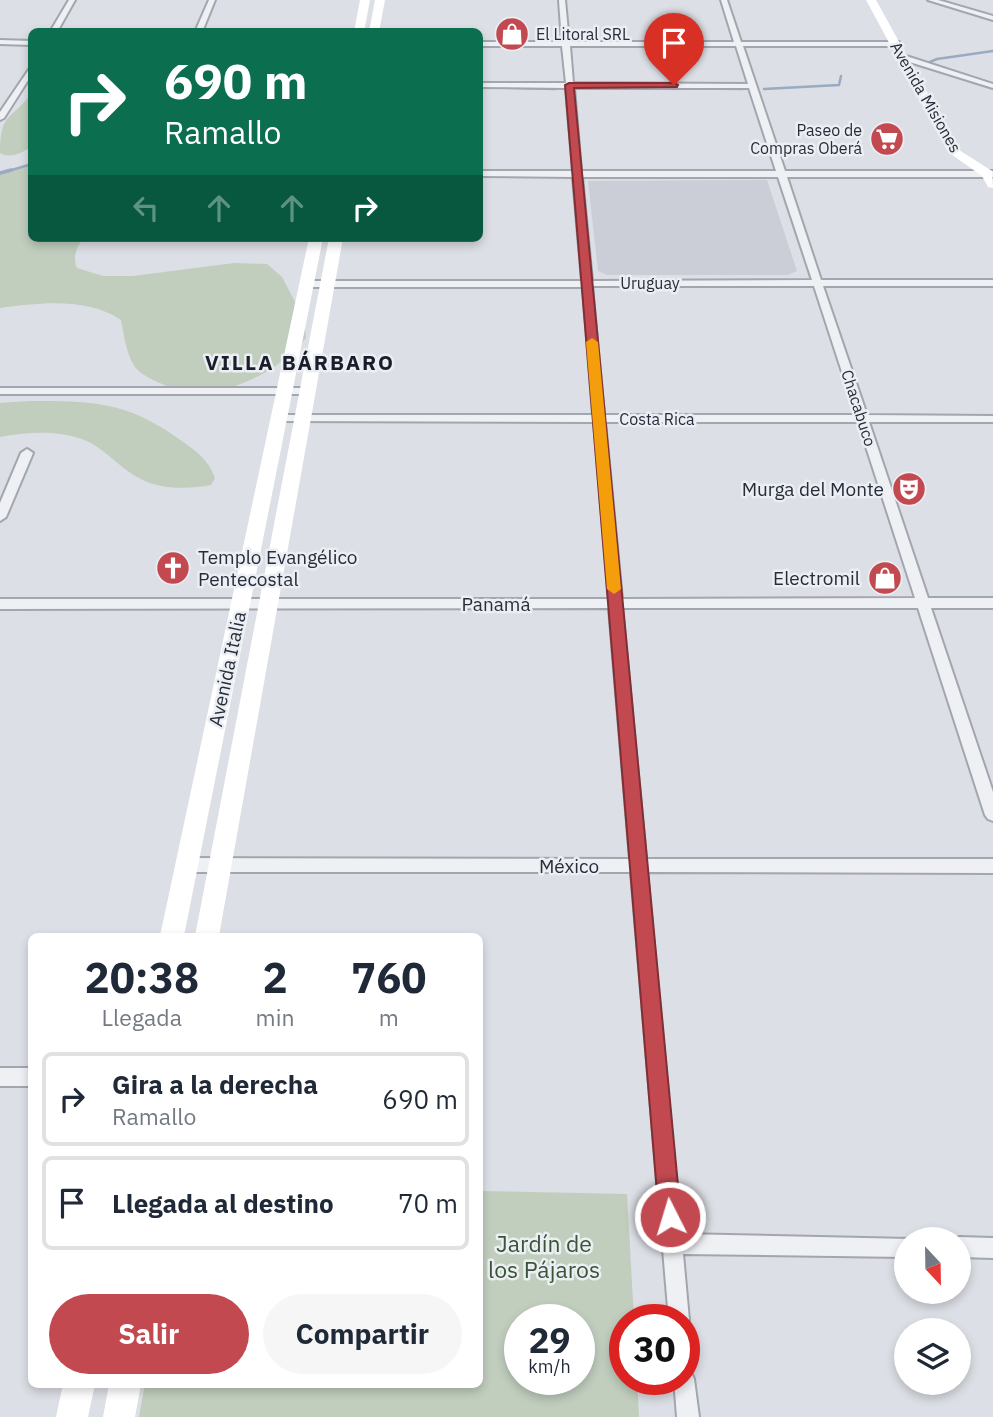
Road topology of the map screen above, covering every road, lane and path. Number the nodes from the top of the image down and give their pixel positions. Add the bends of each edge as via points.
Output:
1 (72, 0) edge
2 (212, 0) edge
3 (365, 0) edge
4 (380, 0) edge
5 (562, 0) edge
6 (724, 0) edge
7 (871, 0) edge
8 (931, 0) edge
9 (993, 6) edge
10 (979, 14) junction
11 (993, 18) edge
12 (55, 28) edge
13 (200, 28) edge
14 (360, 28) edge
15 (375, 28) edge
16 (0, 43) edge
17 (28, 43) edge
18 (483, 44) edge
19 (565, 44) junction
20 (738, 44) junction
21 (896, 44) junction
22 (903, 58) junction
23 (28, 72) edge
24 (483, 85) edge
25 (569, 85) junction
26 (752, 86) junction
27 (993, 86) edge
28 (4, 103) edge
29 (0, 118) edge
30 (483, 174) edge
31 (577, 174) junction
32 (782, 174) junction
33 (992, 176) edge
34 (315, 242) edge
35 (335, 242) edge
36 (587, 283) junction
37 (817, 283) junction
38 (993, 283) edge
39 (307, 284) junction
40 (327, 284) junction
41 (285, 390) junction
42 (0, 391) edge
43 (308, 391) junction
44 (279, 418) junction
45 (303, 419) junction
46 (599, 419) junction
47 (862, 419) junction
48 (993, 419) edge
49 (27, 453) dead end
50 (0, 517) edge
51 (993, 603) edge
52 (0, 604) edge
53 (241, 604) junction
54 (269, 604) junction
55 (615, 604) junction
56 (923, 604) junction
57 (993, 815) edge
58 (187, 866) junction
59 (220, 866) junction
60 (638, 866) junction
61 (993, 866) edge
62 (173, 933) edge
63 (209, 933) edge
64 (0, 1077) edge
65 (28, 1077) edge
66 (672, 1244) junction
67 (894, 1247) edge
68 (971, 1247) edge
69 (993, 1248) edge
70 (678, 1304) edge
71 (78, 1388) edge
72 (124, 1388) edge
73 (686, 1395) edge
74 (72, 1417) edge
75 (119, 1417) edge
76 (688, 1417) edge

1 - 12 street
2 - 13 street
3 - 14 main road
4 - 15 main road
5 - 19 street
6 - 20 street, Chacabuco
7 - 21 main road, Avenida Misiones
8 - 10 street
9 - 10 street
10 - 11 street
16 - 17 street
18 - 19 street
19 - 20 street
19 - 25 street
20 - 21 street
20 - 26 street, Chacabuco
21 - 22 main road, Avenida Misiones
22 - 27 street
22 - 33 main road, Avenida Misiones via 954,152
23 - 28 street
24 - 25 street
25 - 26 street
25 - 31 street
26 - 32 street, Chacabuco
28 - 29 street
30 - 31 street
31 - 32 street
31 - 36 street
32 - 33 street
32 - 37 street, Chacabuco
34 - 39 main road, Avenida Italia
35 - 40 main road, Avenida Italia
36 - 37 street, Uruguay
36 - 40 street, Uruguay
36 - 46 street
37 - 38 street, Uruguay
37 - 47 street, Chacabuco
39 - 40 street, Uruguay
39 - 41 main road, Avenida Italia
40 - 43 main road, Avenida Italia
41 - 42 street
41 - 43 street
41 - 44 main road, Avenida Italia
43 - 45 main road, Avenida Italia
44 - 45 street, Costa Rica
44 - 53 main road, Avenida Italia
45 - 46 street, Costa Rica
45 - 54 main road, Avenida Italia
46 - 47 street, Costa Rica
46 - 55 street
47 - 48 street, Costa Rica
47 - 56 street, Chacabuco
49 - 50 street
51 - 56 street, Panamá
52 - 53 street, Panamá
53 - 54 street, Panamá
53 - 58 main road, Avenida Italia
54 - 55 street, Panamá
54 - 59 main road, Avenida Italia
55 - 56 street, Panamá
55 - 60 street
56 - 57 street, Chacabuco
58 - 59 street, México
58 - 62 main road, Avenida Italia
59 - 60 street, México
59 - 63 main road, Avenida Italia
60 - 61 street, México
60 - 66 street
64 - 65 street
66 - 67 street
66 - 70 street
68 - 69 street
71 - 74 main road
72 - 75 main road
73 - 76 street

